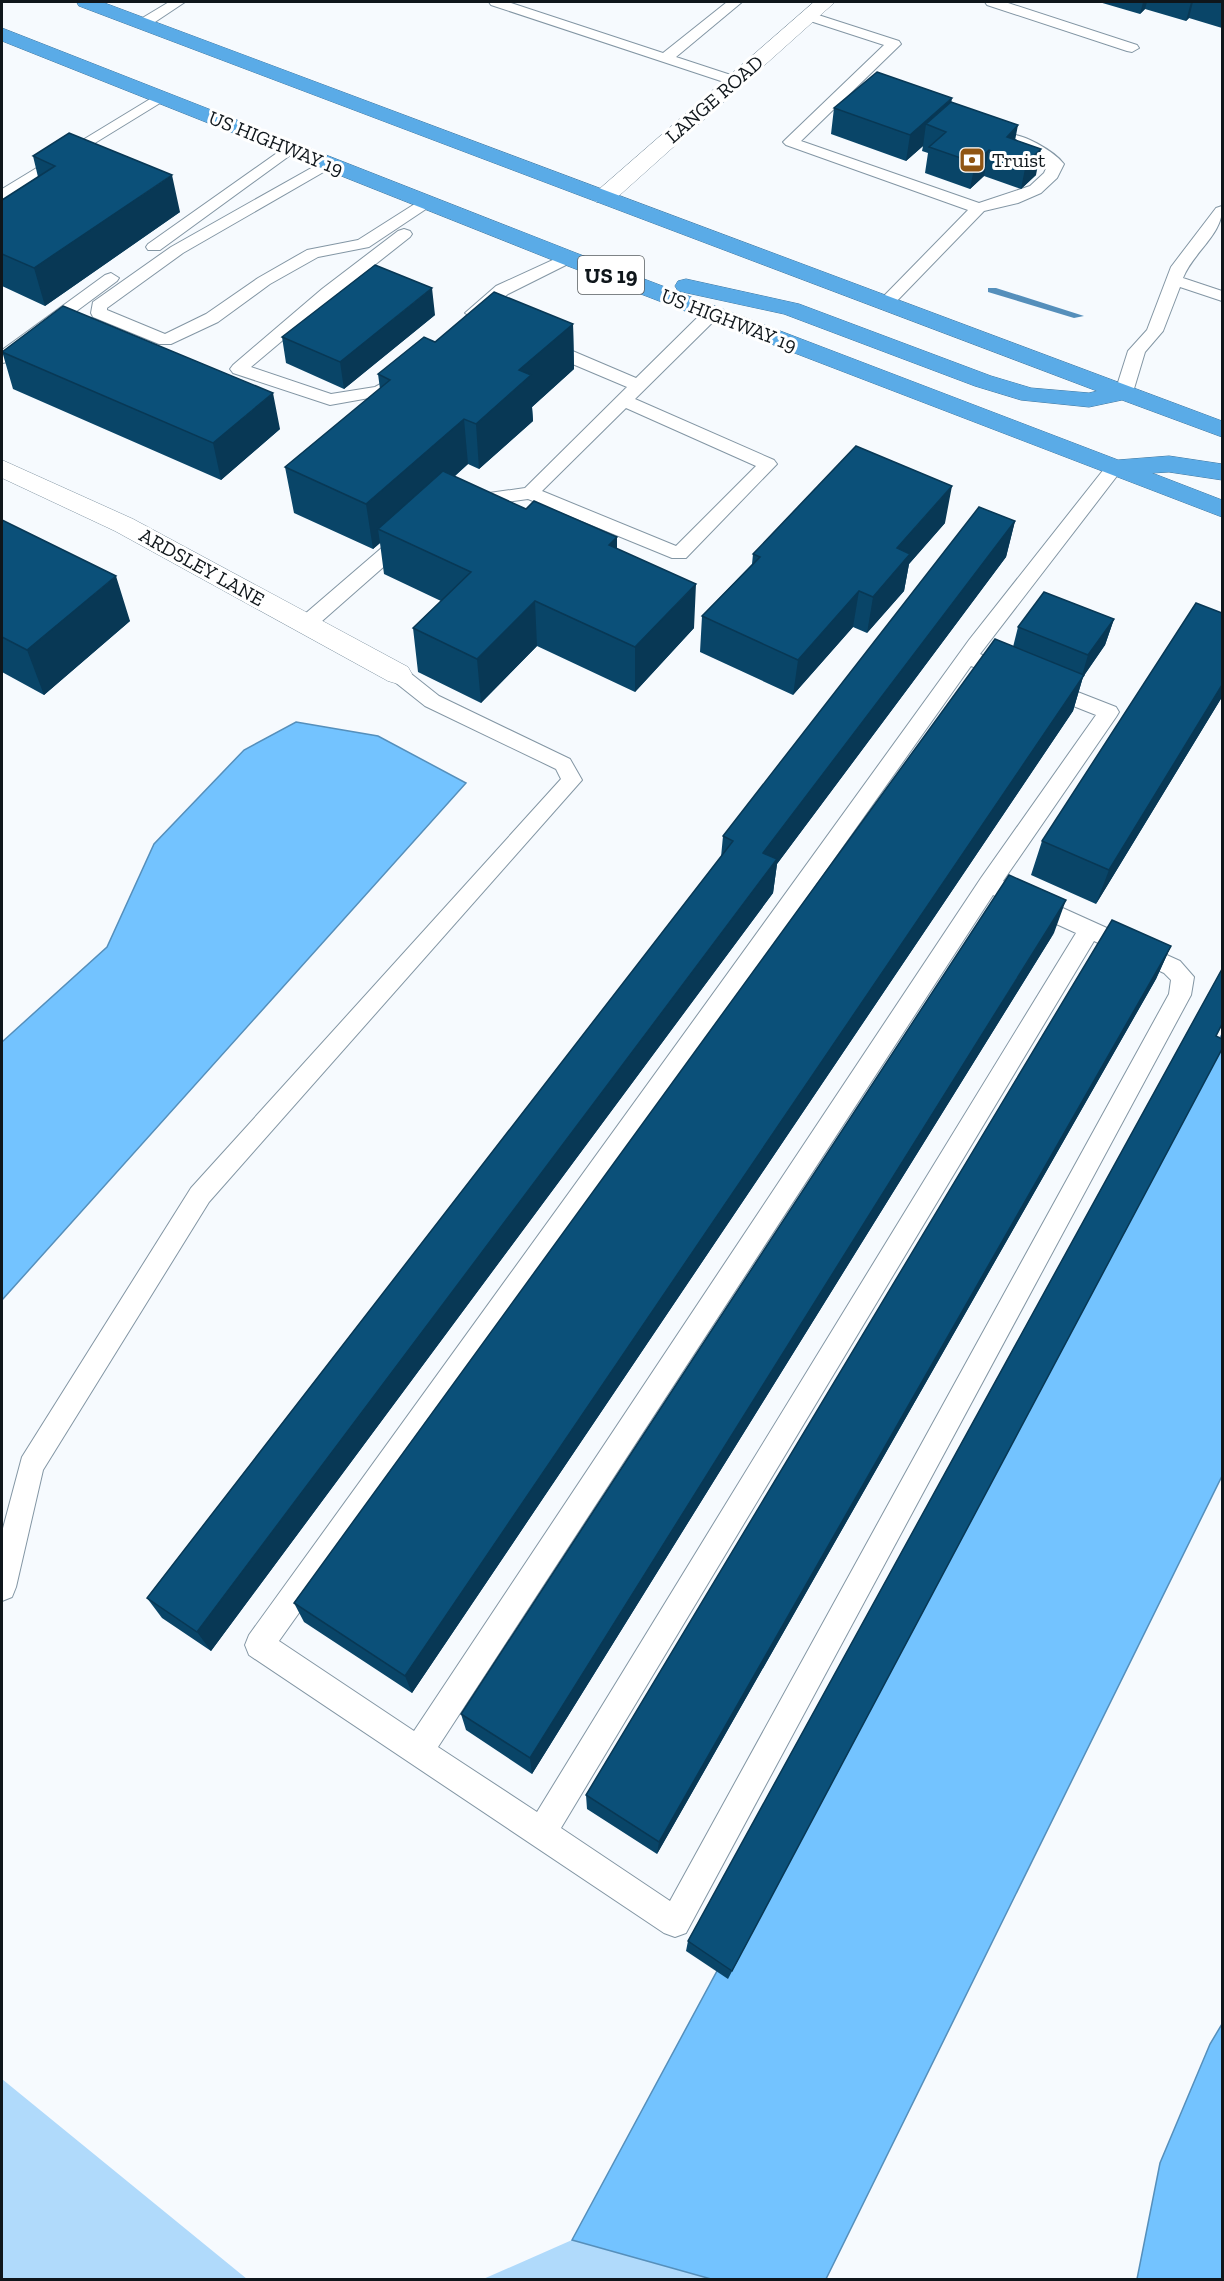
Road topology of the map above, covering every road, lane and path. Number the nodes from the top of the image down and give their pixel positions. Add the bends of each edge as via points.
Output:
1 (86, 2) edge
2 (178, 2) edge
3 (496, 2) edge
4 (735, 2) edge
5 (825, 2) edge
6 (993, 2) edge
7 (809, 15) junction
8 (144, 23) junction
9 (2, 34) edge
10 (1132, 48) dead end
11 (665, 58) junction
12 (735, 81) junction
13 (854, 82) junction
14 (876, 89) edge
15 (160, 97) junction
16 (995, 132) edge
17 (291, 148) junction
18 (328, 163) junction
19 (2, 195) edge
20 (604, 197) junction
21 (434, 205) junction
22 (978, 208) junction
23 (1222, 211) edge
24 (573, 260) junction
25 (1174, 280) junction
26 (1222, 296) edge
27 (886, 302) junction
28 (712, 313) junction
29 (493, 323) edge
30 (524, 337) edge
31 (2, 358) edge
32 (419, 366) edge
33 (640, 386) junction
34 (1124, 392) junction
35 (624, 401) junction
36 (1222, 429) edge
37 (2, 468) edge
38 (1114, 468) junction
39 (1222, 472) edge
40 (530, 493) junction
41 (448, 504) edge
42 (1222, 509) edge
43 (421, 525) edge
44 (306, 624) junction
45 (968, 657) junction
46 (398, 674) joint
47 (989, 884) junction
48 (1090, 929) junction
49 (2, 1587) edge
50 (418, 1751) junction
51 (541, 1833) junction

1 - 8 highway
2 - 8 lane
3 - 11 lane
4 - 11 lane
5 - 7 street, LANGE ROAD
6 - 10 lane
7 - 12 street, LANGE ROAD
7 - 13 lane via 894,44
8 - 20 highway
9 - 15 highway, US HIGHWAY 19 / US 19
11 - 12 lane
12 - 20 street, LANGE ROAD
13 - 14 lane
13 - 22 lane via 790,142
15 - 17 highway, US HIGHWAY 19 / US 19
15 - 19 lane
16 - 22 lane via 1048,155 1056,164 1054,173 1018,198
17 - 18 highway, US HIGHWAY 19 / US 19
17 - 31 lane
18 - 21 highway, US HIGHWAY 19 / US 19
18 - 21 lane via 177,250 99,306 99,313 165,340 213,318 264,281 313,254 363,244
20 - 27 highway
21 - 24 highway, US HIGHWAY 19 / US 19
21 - 32 lane via 239,369 330,400 380,391
22 - 27 lane
23 - 25 lane via 1179,267
24 - 28 highway, US HIGHWAY 19 / US 19
24 - 29 lane via 502,290 468,318
24 - 34 highway via 791,309 1029,395 1089,400
25 - 26 lane
25 - 34 lane via 1155,331 1137,351
27 - 34 highway
28 - 33 lane
28 - 38 highway, US HIGHWAY 19 / US 19
30 - 33 lane
33 - 35 lane
34 - 36 highway
35 - 40 lane
35 - 40 lane via 768,464 679,554
37 - 44 street, ARDSLEY LANE via 124,525
38 - 39 highway via 1169,464
38 - 42 highway, US HIGHWAY 19 / US 19
38 - 45 lane
40 - 41 lane
43 - 44 lane
44 - 46 street, ARDSLEY LANE
45 - 47 lane via 1109,712
45 - 50 lane via 259,1645
46 - 49 lane via 432,701 563,764 572,780 200,1195 31,1466
47 - 48 lane
47 - 50 lane
48 - 51 lane
48 - 51 lane via 1173,967 1183,977 1180,995 675,1922
50 - 51 lane

